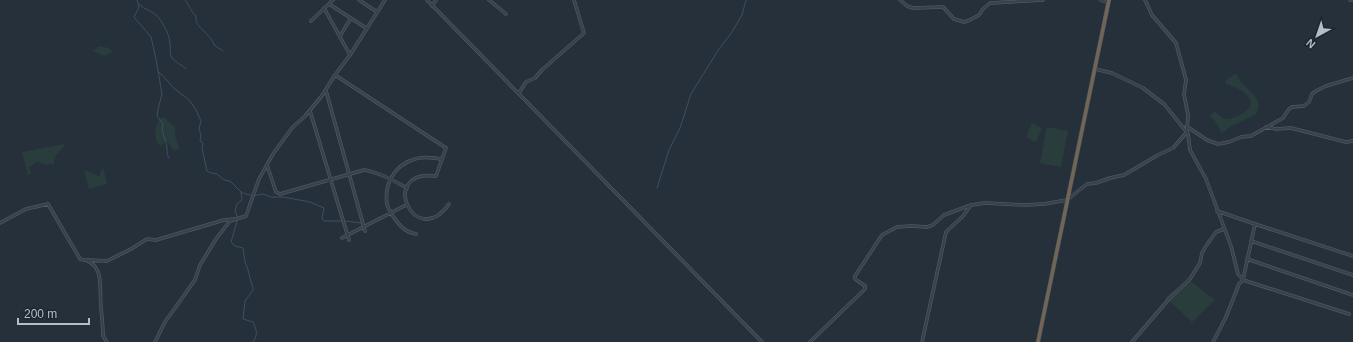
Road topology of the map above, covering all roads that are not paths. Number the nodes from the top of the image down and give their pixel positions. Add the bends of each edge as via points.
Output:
1 (333, 0) edge
2 (359, 0) edge
3 (385, 0) edge
4 (427, 0) edge
5 (436, 0) edge
6 (489, 0) edge
7 (574, 0) edge
8 (900, 0) edge
9 (1043, 0) edge
10 (1101, 0) edge
11 (1146, 0) edge
12 (1108, 1) edge
13 (329, 4) junction
14 (432, 6) junction
15 (324, 8) junction
16 (377, 12) junction
17 (506, 14) dead end
18 (351, 18) junction
19 (311, 21) dead end
20 (366, 28) junction
21 (340, 37) junction
22 (350, 55) junction
23 (1094, 69) junction
24 (335, 75) junction
25 (1353, 78) edge
26 (326, 91) junction
27 (518, 93) junction
28 (310, 110) junction
29 (1182, 126) junction
30 (1187, 126) junction
31 (1265, 127) junction
32 (1187, 132) junction
33 (1353, 141) edge
34 (442, 160) junction
35 (267, 164) junction
36 (349, 174) junction
37 (331, 180) junction
38 (390, 180) junction
39 (407, 188) junction
40 (1067, 200) junction
41 (406, 204) junction
42 (449, 204) dead end
43 (971, 204) junction
44 (1217, 211) junction
45 (391, 212) junction
46 (235, 219) junction
47 (0, 223) edge
48 (1255, 224) junction
49 (364, 226) junction
50 (1224, 229) junction
51 (365, 231) dead end
52 (416, 234) dead end
53 (348, 235) junction
54 (342, 238) dead end
55 (349, 240) dead end
56 (1251, 241) junction
57 (1353, 256) edge
58 (1247, 259) junction
59 (87, 260) junction
60 (1353, 275) edge
61 (1243, 280) junction
62 (1353, 296) edge
63 (1349, 314) dead end
64 (158, 338) junction
65 (107, 342) edge
66 (155, 342) edge
67 (161, 342) edge
68 (762, 342) edge
69 (810, 342) edge
70 (922, 342) edge
71 (1038, 342) edge
72 (1132, 342) edge
73 (1213, 342) edge

1 - 13 street
2 - 16 street
3 - 16 street
4 - 14 street
5 - 14 street
6 - 17 street
7 - 27 street via 584,33 535,78 526,82
8 - 9 street via 913,8 942,7 954,19 964,22 979,14 990,3
10 - 12 street
11 - 30 street via 1152,16 1176,43 1186,80 1184,94 1188,115
12 - 23 highway
13 - 15 street
13 - 18 street
14 - 27 street
15 - 19 street
15 - 21 street
16 - 20 street
18 - 20 street
18 - 21 street
20 - 22 street
21 - 22 street
22 - 24 street
23 - 29 street via 1112,73 1143,88 1164,104
23 - 40 highway
24 - 26 street
24 - 34 street via 446,148
25 - 31 street via 1316,91 1304,106 1292,107 1283,118
26 - 28 street
26 - 36 street
27 - 68 street
28 - 35 street via 292,128
28 - 37 street
29 - 30 street
29 - 32 street
30 - 31 street via 1218,144 1251,136
30 - 32 street
31 - 33 street via 1291,128 1346,142
32 - 40 street via 1173,148 1124,175 1087,184
32 - 44 street via 1190,150 1206,179
34 - 38 street via 427,157 413,159 399,167
34 - 39 street via 436,176 412,180
35 - 37 street via 276,192 280,194
35 - 46 street via 252,195 246,216
36 - 37 street
36 - 38 street via 364,170
36 - 49 street
37 - 53 street
38 - 39 street
38 - 45 street via 387,205
39 - 41 street
40 - 43 street via 1038,204
40 - 71 highway
41 - 42 street via 412,213 427,219 439,216
41 - 45 street
43 - 69 street via 944,215 933,226 899,227 882,235 855,277 866,287 865,289
43 - 70 street via 963,216 946,232
44 - 48 street
44 - 50 street
45 - 49 street
45 - 52 street via 404,229
46 - 59 street via 156,240 149,239 107,261
46 - 64 street via 230,221 212,244 195,280 165,322
47 - 59 street via 26,209 48,204 80,259
48 - 56 street
48 - 57 street
49 - 51 street
49 - 53 street
50 - 61 street via 1238,274
50 - 72 street via 1216,232 1206,246 1200,263 1190,279
53 - 54 street
53 - 55 street
56 - 58 street
56 - 60 street
58 - 61 street
58 - 62 street
59 - 65 street via 96,268 100,279 103,336
61 - 63 street
61 - 73 street
64 - 66 street
64 - 67 street

